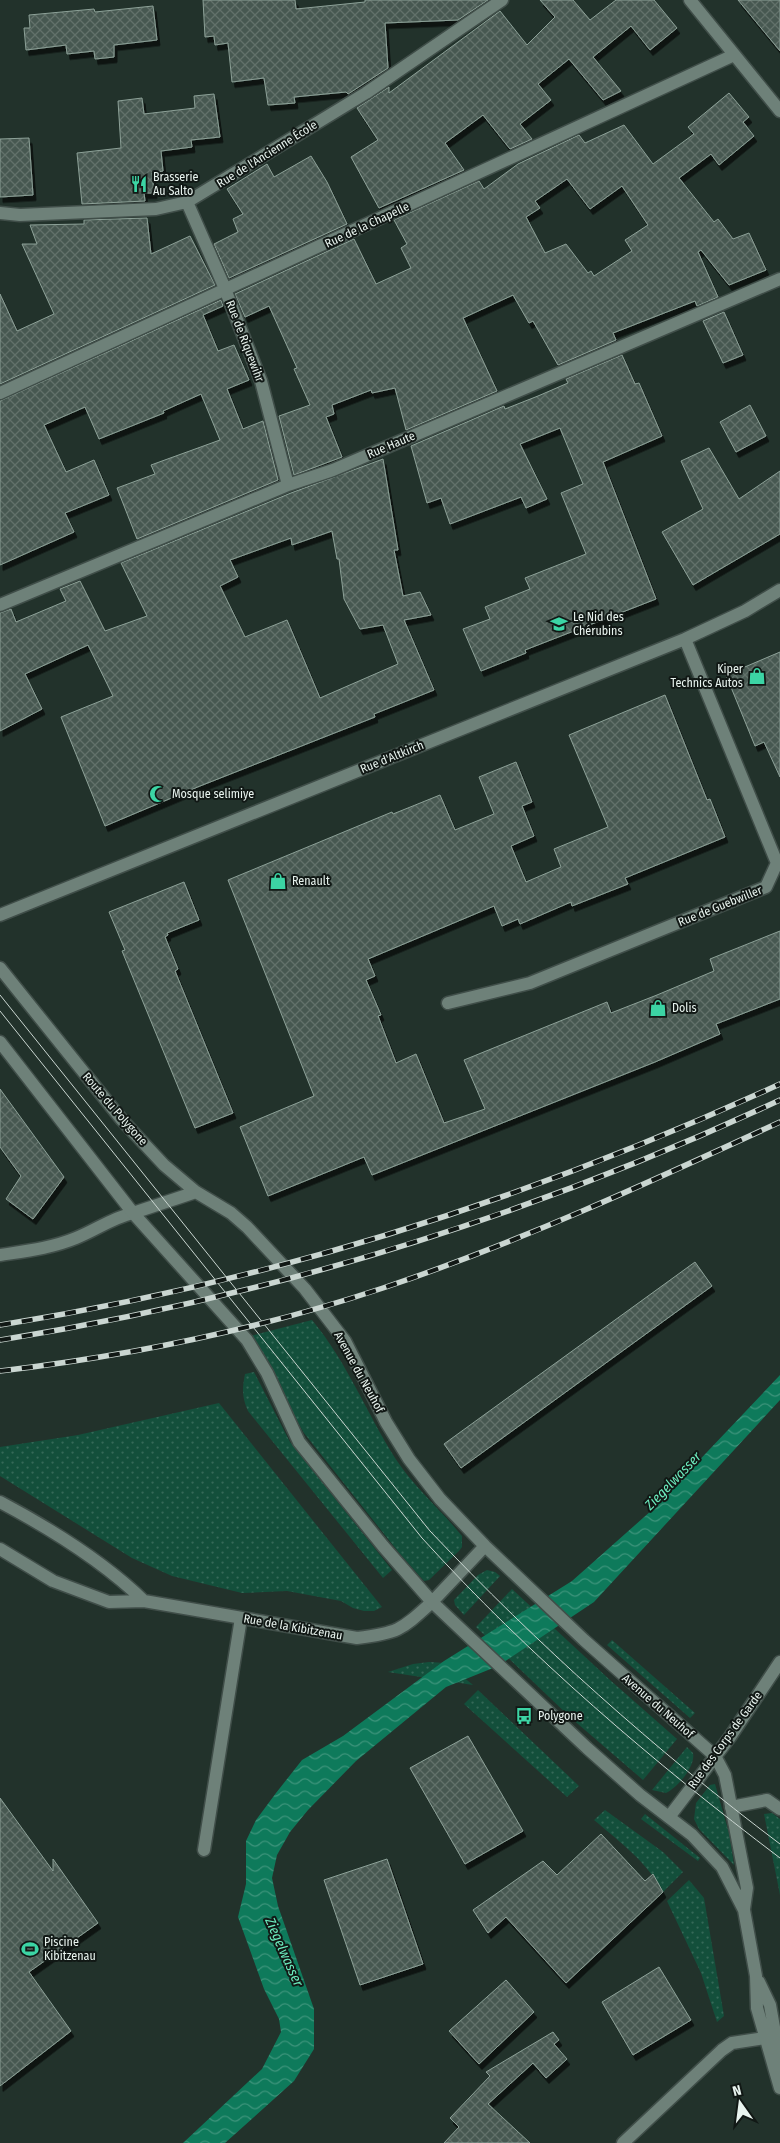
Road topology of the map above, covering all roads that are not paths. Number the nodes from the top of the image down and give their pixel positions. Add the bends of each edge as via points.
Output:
1 (502, 0) edge
2 (690, 0) edge
3 (734, 55) junction
4 (780, 111) edge
5 (187, 202) junction
6 (0, 212) edge
7 (780, 279) edge
8 (225, 290) junction
9 (0, 393) edge
10 (288, 485) junction
11 (780, 590) edge
12 (0, 604) edge
13 (685, 639) junction
14 (0, 915) edge
15 (0, 968) edge
16 (448, 1003) dead end
17 (0, 1042) edge
18 (196, 1192) junction
19 (133, 1213) junction
20 (0, 1255) edge
21 (0, 1502) edge
22 (485, 1546) junction
23 (0, 1549) edge
24 (144, 1601) junction
25 (432, 1602) junction
26 (241, 1618) junction
27 (780, 1662) edge
28 (715, 1756) junction
29 (731, 1807) junction
30 (780, 1809) edge
31 (669, 1818) junction
32 (204, 1850) dead end
33 (744, 1910) junction
34 (756, 1976) junction
35 (765, 2038) junction
36 (780, 2061) edge
37 (780, 2088) edge
38 (623, 2143) edge

1 - 5 street, Rue de l'Ancienne École via 366,93
2 - 3 street
3 - 4 street
3 - 8 street, Rue de la Chapelle
5 - 6 street, Rue de l'Ancienne École via 156,209 20,215
5 - 8 street, Rue de Riquewihr
7 - 10 street, Rue Haute via 342,466
8 - 9 street, Rue de la Chapelle
8 - 10 street, Rue de Riquewihr via 261,381
10 - 12 street, Rue Haute
11 - 13 street, Rue d'Altkirch
13 - 14 street, Rue d'Altkirch
13 - 16 street, Rue de Guebwiller via 777,863 766,887 530,983
15 - 18 street, Route du Polygone via 122,1120 164,1165
17 - 19 street
18 - 19 street
18 - 22 street, Avenue du Neuhof via 248,1228 305,1289 345,1341 386,1422 409,1459 440,1499
19 - 20 street via 113,1218 76,1238 52,1246
19 - 25 street, Avenue du Neuhof via 217,1304 258,1357 300,1442 382,1546
21 - 24 street via 121,1578
22 - 25 street
22 - 28 street, Avenue du Neuhof via 584,1640
23 - 24 street, Rue de la Kibitzenau via 53,1582 109,1602
24 - 26 street, Rue de la Kibitzenau
25 - 26 street, Rue de la Kibitzenau via 402,1629 357,1638
25 - 31 street, Avenue du Neuhof via 587,1748
26 - 32 street
27 - 28 street, Rue des Corps de Garde
28 - 29 street, Avenue du Neuhof via 725,1775
28 - 31 street, Rue des Corps de Garde
29 - 30 street via 767,1800
29 - 33 street, Avenue du Neuhof via 747,1888
31 - 33 street, Avenue du Neuhof via 711,1854 732,1884
33 - 34 street, Avenue du Neuhof
34 - 35 street, Avenue du Neuhof via 757,2008
34 - 36 street, Avenue du Neuhof via 770,2005
35 - 37 street, Avenue du Neuhof
35 - 38 street via 732,2043 722,2050

